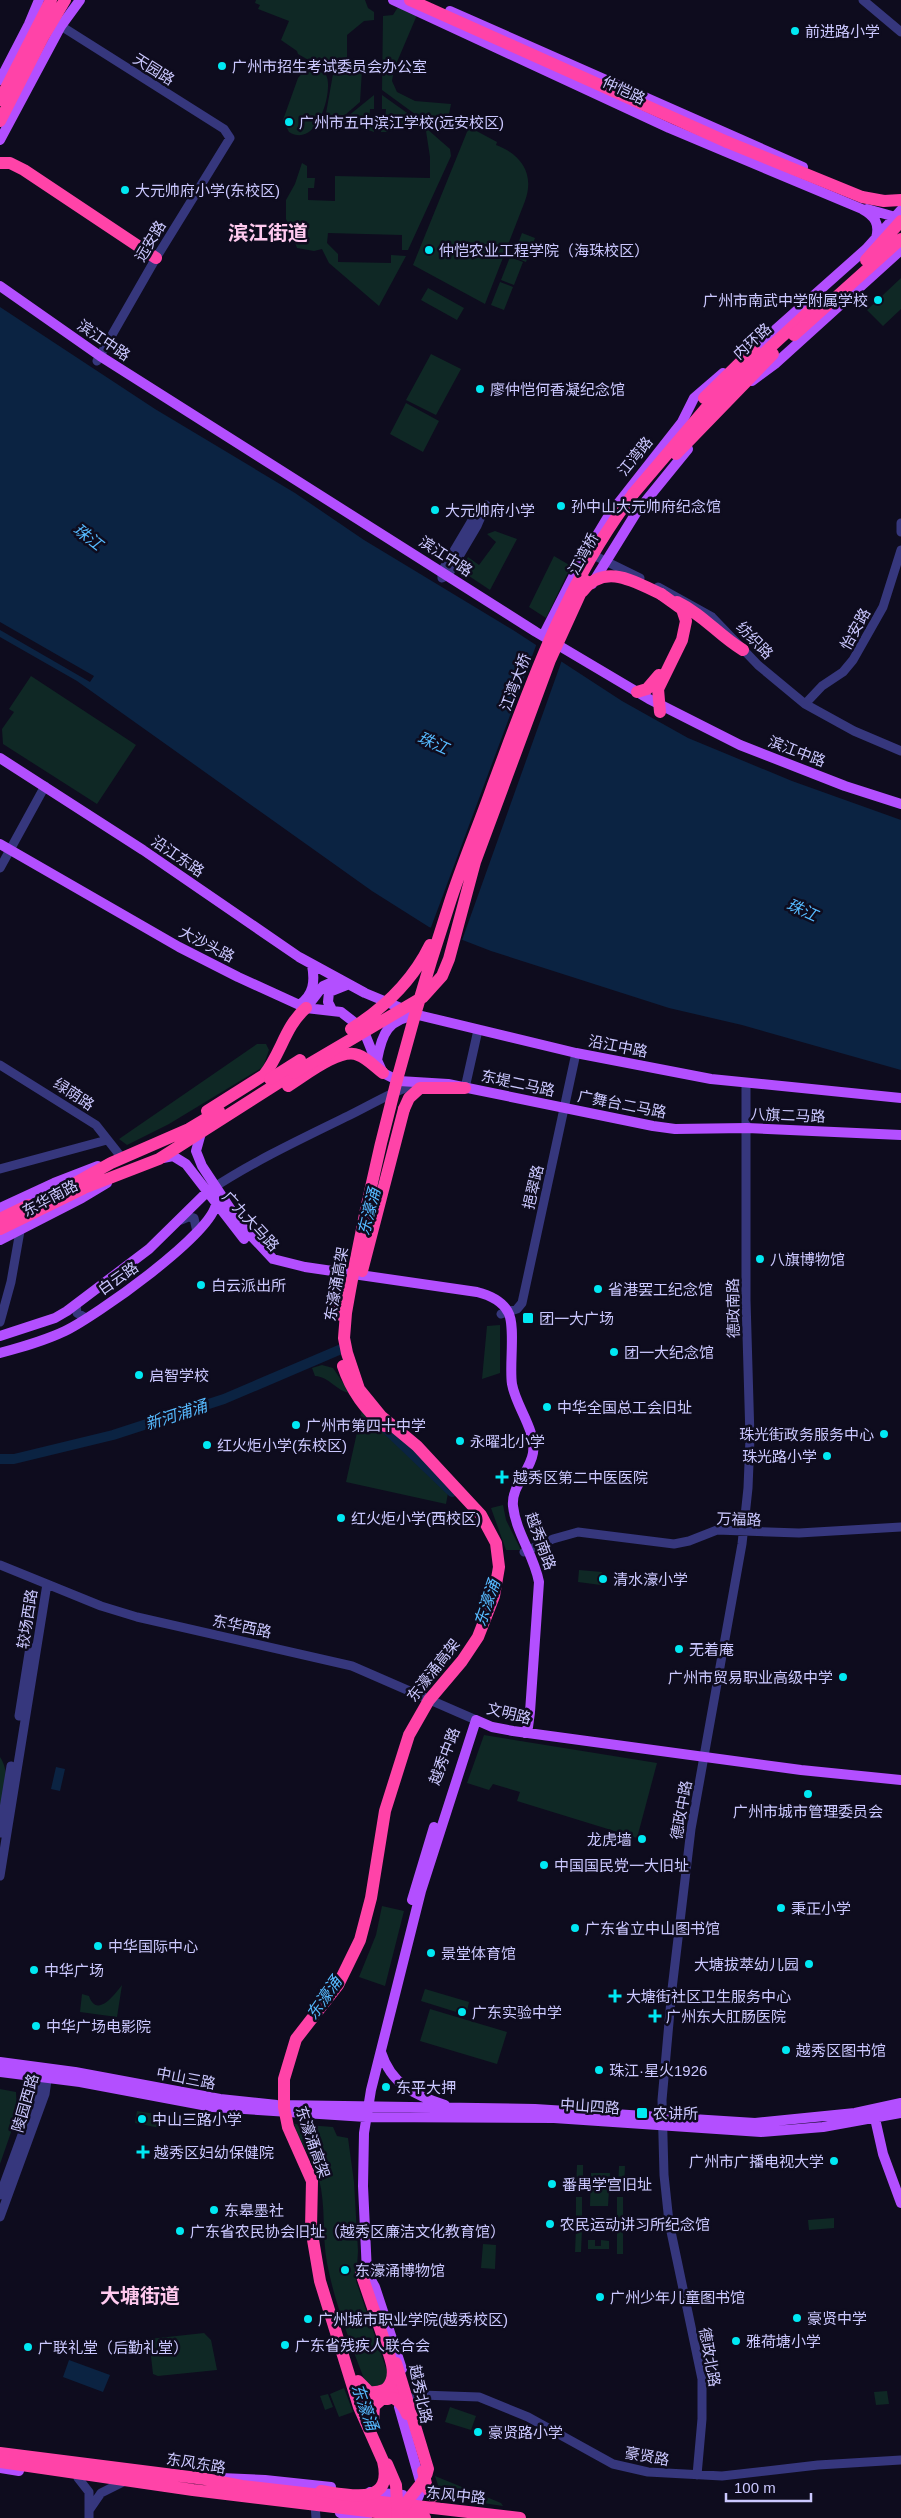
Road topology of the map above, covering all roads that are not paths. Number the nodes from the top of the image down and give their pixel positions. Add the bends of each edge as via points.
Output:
1 (47, 0) edge
2 (51, 0) edge
3 (65, 0) edge
4 (80, 0) edge
5 (392, 0) edge
6 (410, 0) edge
7 (424, 0) edge
8 (863, 0) edge
9 (40, 3) edge
10 (60, 26) junction
11 (36, 31) junction
12 (901, 32) edge
13 (0, 80) edge
14 (0, 100) edge
15 (0, 120) edge
16 (230, 138) joint
17 (0, 140) edge
18 (727, 146) junction
19 (0, 163) edge
20 (871, 197) junction
21 (901, 199) edge
22 (845, 201) junction
23 (883, 202) junction
24 (876, 212) junction
25 (900, 215) edge
26 (901, 237) edge
27 (876, 238) junction
28 (866, 249) junction
29 (901, 250) edge
30 (156, 258) junction
31 (855, 259) junction
32 (884, 267) junction
33 (875, 274) junction
34 (0, 286) edge
35 (0, 294) edge
36 (756, 348) junction
37 (98, 358) junction
38 (713, 380) junction
39 (738, 390) junction
40 (704, 398) junction
41 (722, 407) junction
42 (692, 422) junction
43 (636, 496) junction
44 (901, 523) edge
45 (901, 532) edge
46 (901, 550) edge
47 (586, 552) junction
48 (604, 561) junction
49 (444, 575) junction
50 (661, 594) junction
51 (576, 603) junction
52 (543, 636) junction
53 (555, 646) junction
54 (743, 650) junction
55 (670, 661) junction
56 (637, 692) junction
57 (805, 704) junction
58 (659, 708) junction
59 (901, 752) edge
60 (0, 758) edge
61 (45, 786) junction
62 (901, 804) edge
63 (901, 810) edge
64 (5, 846) edge
65 (0, 859) edge
66 (475, 862) junction
67 (0, 868) edge
68 (456, 895) junction
69 (312, 965) junction
70 (339, 979) junction
71 (349, 984) junction
72 (302, 1007) junction
73 (332, 1010) junction
74 (418, 1014) junction
75 (478, 1030) junction
76 (576, 1053) junction
77 (0, 1065) edge
78 (383, 1073) junction
79 (430, 1081) junction
80 (746, 1084) junction
81 (465, 1088) junction
82 (901, 1098) edge
83 (564, 1108) junction
84 (746, 1128) junction
85 (675, 1129) joint
86 (901, 1134) edge
87 (199, 1136) junction
88 (107, 1140) junction
89 (154, 1144) junction
90 (159, 1159) junction
91 (117, 1160) junction
92 (0, 1169) edge
93 (216, 1186) junction
94 (206, 1193) junction
95 (216, 1207) junction
96 (181, 1220) junction
97 (5, 1222) edge
98 (197, 1232) junction
99 (0, 1240) edge
100 (340, 1275) junction
101 (365, 1278) junction
102 (76, 1305) junction
103 (505, 1313) junction
104 (86, 1318) junction
105 (0, 1322) edge
106 (0, 1336) edge
107 (0, 1353) edge
108 (452, 1484) junction
109 (901, 1526) edge
110 (743, 1531) junction
111 (526, 1551) junction
112 (0, 1564) edge
113 (47, 1584) junction
114 (476, 1720) junction
115 (525, 1728) junction
116 (705, 1754) junction
117 (901, 1774) edge
118 (901, 1780) edge
119 (0, 1834) edge
120 (0, 1876) edge
121 (381, 2050) junction
122 (0, 2062) edge
123 (0, 2072) edge
124 (46, 2074) junction
125 (901, 2103) edge
126 (455, 2108) junction
127 (363, 2112) junction
128 (901, 2113) edge
129 (875, 2116) junction
130 (661, 2121) junction
131 (901, 2187) edge
132 (0, 2194) edge
133 (901, 2203) edge
134 (0, 2217) edge
135 (364, 2273) junction
136 (386, 2339) junction
137 (389, 2371) joint
138 (358, 2381) junction
139 (395, 2394) junction
140 (368, 2401) junction
141 (372, 2430) junction
142 (0, 2453) edge
143 (382, 2454) junction
144 (901, 2460) edge
145 (0, 2462) edge
146 (0, 2468) edge
147 (697, 2475) junction
148 (78, 2478) junction
149 (205, 2479) junction
150 (126, 2481) junction
151 (370, 2492) junction
152 (433, 2496) junction
153 (418, 2498) junction
154 (388, 2504) junction
155 (441, 2510) junction
156 (316, 2512) edge
157 (405, 2512) edge
158 (462, 2512) junction
159 (90, 2514) edge
160 (367, 2518) edge
161 (398, 2518) edge
162 (425, 2518) edge
163 (520, 2518) edge

1 - 9 main road
2 - 11 highway
3 - 11 highway
4 - 10 main road
5 - 18 main road, 仲恺路 via 669,128
6 - 18 highway
7 - 20 main road, 仲恺路
8 - 12 street
9 - 11 main road
10 - 16 street, 天园路 via 224,129
10 - 17 main road
11 - 13 main road
11 - 14 highway
11 - 15 highway
16 - 30 street, 远安路
18 - 21 highway, bridge via 862,197 884,201
18 - 22 main road, 仲恺路
19 - 30 highway via 10,163 24,170
20 - 21 main road
20 - 23 main road, 仲恺路
22 - 24 main road
22 - 27 main road via 871,214 878,226
23 - 24 main road
23 - 25 main road, 仲恺路
24 - 25 main road
25 - 27 main road, 江湾路
25 - 42 highway, 内环路, bridge via 870,256
26 - 32 main road
26 - 39 highway, 内环路, bridge
27 - 28 main road, 江湾路
28 - 31 main road, 江湾路
28 - 32 main road via 878,255
29 - 32 main road
30 - 37 street, 远安路
31 - 33 main road
31 - 36 main road, 江湾路
32 - 33 main road
33 - 39 main road via 775,364
34 - 37 main road, 滨江中路
35 - 37 main road, 滨江中路
36 - 38 main road, 江湾路
36 - 40 highway
37 - 49 main road, 滨江中路
38 - 40 highway
38 - 47 main road, 江湾路 via 694,398 682,422 628,488
39 - 41 highway, 内环路
40 - 42 highway
41 - 43 highway
41 - 48 main road via 636,513
42 - 43 highway, 内环路
43 - 51 highway, 江湾桥, bridge via 600,553
43 - 68 highway, 江湾大桥, bridge via 598,544 557,620
44 - 45 street
46 - 57 street, 怡安路 via 883,607 854,660
47 - 48 street, 纺织路
47 - 52 main road, 江湾路
48 - 53 main road
48 - 54 street, 纺织路 via 703,610 728,631
49 - 49 street via 477,526 486,504 471,522
49 - 52 main road, 滨江中路
49 - 53 main road, 滨江中路
50 - 51 highway, bridge via 611,575 591,583
50 - 54 highway via 694,610
50 - 55 highway via 682,608 686,621 682,640
51 - 66 highway, 江湾大桥, bridge via 550,660
52 - 53 main road, 滨江中路
53 - 56 main road, 滨江中路
53 - 58 main road, 滨江中路
54 - 57 street, 纺织路
55 - 56 highway via 651,686
55 - 58 highway via 658,689
56 - 58 main road, 滨江中路
57 - 59 street, 纺织路
58 - 62 main road, 滨江中路 via 753,751
58 - 63 main road, 滨江中路 via 759,760
60 - 61 main road, 沿江东路
61 - 64 street
61 - 69 main road, 沿江东路
64 - 65 street
64 - 67 street
64 - 72 main road, 大沙头路 via 179,947
66 - 68 highway, bridge
66 - 87 highway, bridge via 448,965 432,990 294,1073
68 - 89 highway, bridge via 423,959 390,999 358,1025 199,1123
68 - 101 highway, 东濠涌高架, bridge via 381,1175
68 - 108 highway, 东濠涌高架, bridge via 429,969 384,1129 344,1338 351,1370 365,1398
69 - 70 main road, 沿江东路
69 - 72 main road via 312,989
70 - 71 main road, 沿江中路
70 - 72 main road via 323,986
71 - 73 main road via 329,992 328,1002
71 - 74 main road, 沿江中路
72 - 73 main road, 大沙头路
72 - 89 highway via 264,1074
73 - 78 main road, 大沙头路 via 346,1015 363,1028 375,1062
74 - 75 main road, 沿江中路
74 - 78 main road via 396,1020 385,1032 378,1060
75 - 76 main road, 沿江中路
75 - 81 street
76 - 80 main road, 沿江中路
76 - 83 street, 挹翠路
77 - 88 street, 绿荫路 via 82,1114
78 - 79 main road, 东堤二马路 via 399,1080
78 - 87 highway via 358,1054 337,1056 220,1128
79 - 81 main road, 东堤二马路
79 - 93 street, 白云路 via 372,1104
80 - 82 main road, 沿江中路
80 - 84 street, 德政南路
81 - 83 main road, 东堤二马路
81 - 101 highway, bridge via 420,1088 409,1098
83 - 85 main road, 广舞台二马路
83 - 103 street, 挹翠路 via 522,1303 517,1309
84 - 85 main road, 八旗二马路
84 - 86 main road, 八旗二马路
84 - 110 street, 德政南路 via 750,1438
87 - 90 highway
87 - 93 main road, 广九大马路 via 198,1157
88 - 91 street, 绿荫路
88 - 92 street
89 - 91 highway
90 - 94 main road, 广九大马路 via 173,1156 182,1161
90 - 97 highway
91 - 97 highway
93 - 94 street, 白云路
93 - 95 main road
93 - 100 main road, 广九大马路 via 241,1226 267,1255 286,1263
94 - 95 main road, 广九大马路
94 - 96 main road, 白云路
95 - 98 main road, 白云路
95 - 100 main road, 广九大马路 via 251,1248 271,1264 285,1269
96 - 98 street via 194,1218
96 - 102 main road, 白云路 via 150,1250
97 - 99 main road, 东华南路
97 - 105 street via 13,1273
98 - 104 main road, 白云路 via 159,1267
100 - 101 main road
100 - 108 highway, bridge via 339,1346 349,1384 372,1415
101 - 103 main road via 474,1297
101 - 138 highway, 东濠涌高架, bridge via 348,1345 351,1368 358,1384 380,1414 416,1445 481,1514 494,1536 500,1567 496,1591 477,1640 425,1706 409,1737 386,1808 371,1903 360,1942 337,1988 299,2037 284,2078 287,2120 318,2192 317,2232 323,2273
102 - 104 street via 76,1313
102 - 106 main road, 白云路 via 55,1318
103 - 111 main road, 越秀南路 via 507,1389 527,1449 509,1489 507,1509 511,1525
104 - 107 main road, 白云路 via 59,1334
108 - 141 highway, 东濠涌高架, bridge via 481,1515 493,1535 499,1559 496,1589 486,1621 473,1646 429,1700 409,1734 385,1811 370,1904 360,1940 338,1985 296,2039 283,2084 288,2127 312,2181 311,2228 320,2281 347,2370
109 - 110 street, 万福路 via 799,1534
110 - 111 street, 万福路 via 710,1531 674,1544 578,1532
110 - 116 street, 德政中路
111 - 115 main road, 越秀南路 via 533,1585
112 - 113 street, 东华西路
113 - 114 street, 东华西路 via 101,1606 154,1621 343,1664
113 - 119 street, 较场西路 via 39,1604 30,1647
113 - 120 street, 较场西路
114 - 115 main road, 文明路 via 497,1728
114 - 121 main road, 越秀中路 via 426,1875
114 - 127 main road, 越秀中路 via 463,1746 421,1865
115 - 116 main road, 文明路
116 - 117 main road, 文明路
116 - 118 main road, 文明路 via 800,1770
116 - 130 street, 德政中路 via 691,1829 677,1940
121 - 126 main road via 387,2069 401,2085 423,2098
121 - 127 main road, 越秀中路
122 - 124 main road, 中山三路
123 - 124 main road, 中山三路
124 - 127 main road, 中山三路, bridge via 276,2108
124 - 132 street, 陵园西路
124 - 134 street, 陵园西路 via 45,2094
125 - 129 main road, 中山四路
126 - 127 main road, 中山四路
126 - 130 main road, 中山四路 via 535,2109
127 - 130 main road, 中山四路
127 - 135 main road, 越秀北路 via 356,2193
128 - 129 main road, 中山四路
129 - 130 main road, 中山四路 via 773,2132
129 - 131 main road
129 - 133 main road via 886,2164
130 - 147 street, 德政北路 via 669,2222 702,2379
135 - 136 highway
135 - 137 main road, 越秀北路 via 361,2280
135 - 139 main road, 越秀北路 via 375,2287 406,2381
136 - 140 highway, bridge via 393,2377 388,2387
136 - 157 highway, bridge via 427,2465 425,2478 412,2492
137 - 139 highway via 388,2382
138 - 139 highway via 369,2392
138 - 141 highway, 东濠涌高架
139 - 141 highway via 377,2402 372,2411
139 - 147 street, 豪贤路 via 479,2397 528,2417 613,2464 648,2472
139 - 152 main road, 越秀北路
139 - 153 main road, 越秀北路 via 422,2488
140 - 143 highway, bridge via 365,2414
140 - 152 highway, bridge via 386,2396 401,2403 427,2488
141 - 143 highway, bridge
141 - 149 highway, bridge via 386,2479 382,2487 367,2495
141 - 157 highway, 东濠涌高架 via 399,2473 405,2494
142 - 149 highway, 东风东路
143 - 161 highway, bridge via 395,2479
144 - 147 street, 豪贤路 via 722,2476
145 - 150 highway, 东风东路
146 - 148 main road, 东风东路
148 - 150 main road, 东风东路
148 - 159 street via 87,2488
149 - 151 main road via 258,2479
149 - 154 highway, 东风东路
150 - 156 highway, 东风东路
150 - 159 street via 101,2493
151 - 153 main road
151 - 154 highway
152 - 158 main road via 445,2508
153 - 155 main road
154 - 155 highway, 东风中路
155 - 158 highway, 东风中路
156 - 160 main road
156 - 162 highway, 东风中路
158 - 163 highway, 东风中路

